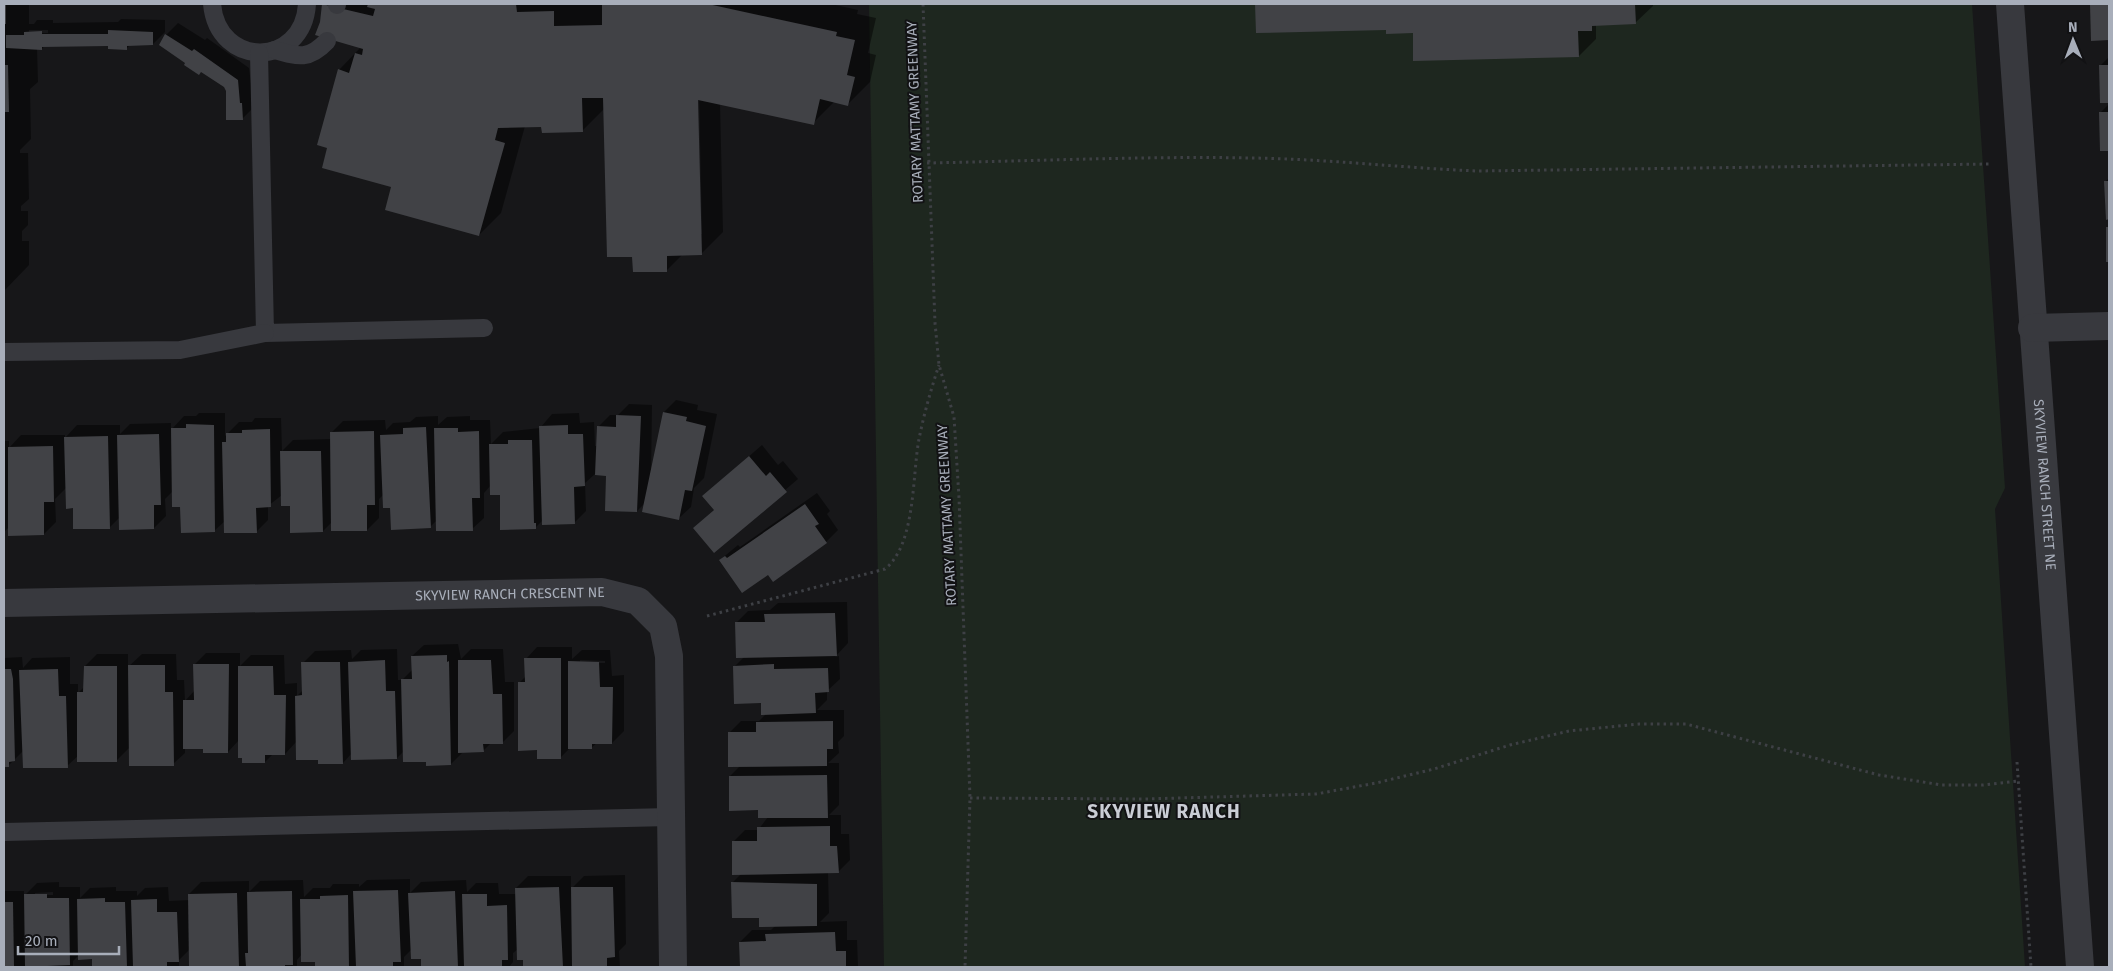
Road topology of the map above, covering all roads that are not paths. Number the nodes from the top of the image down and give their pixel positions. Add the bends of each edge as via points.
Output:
1 (212, 4) edge
2 (307, 4) edge
3 (2010, 4) edge
4 (327, 41) dead end
5 (267, 52) junction
6 (2109, 326) edge
7 (484, 328) dead end
8 (2032, 328) junction
9 (265, 333) junction
10 (4, 352) edge
11 (4, 603) edge
12 (670, 817) junction
13 (4, 832) edge
14 (673, 967) edge
15 (2080, 967) edge

1 - 5 lane via 219,31 230,43 244,50
2 - 5 lane via 300,31 289,43
3 - 8 street, SKYVIEW RANCH STREET NE
4 - 5 lane via 316,52 298,57
5 - 9 lane
6 - 8 street
7 - 9 lane
8 - 15 street, SKYVIEW RANCH STREET NE
9 - 10 lane via 180,350
11 - 12 street, SKYVIEW RANCH CRESCENT NE via 602,592 638,601 663,626 670,656
12 - 13 lane
12 - 14 street, SKYVIEW RANCH CRESCENT NE

